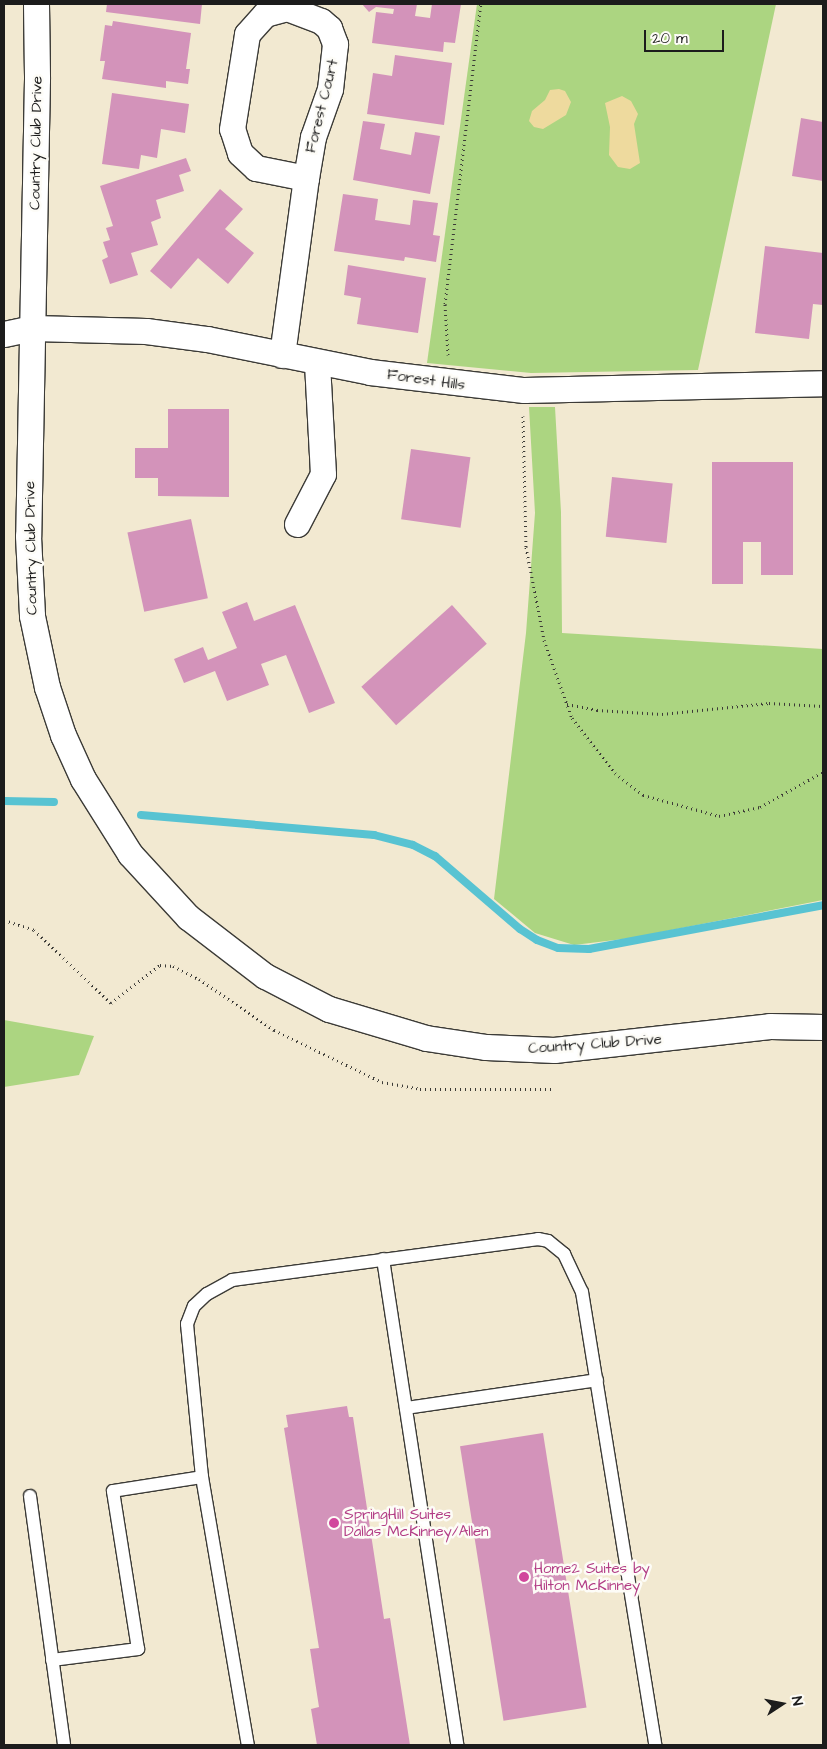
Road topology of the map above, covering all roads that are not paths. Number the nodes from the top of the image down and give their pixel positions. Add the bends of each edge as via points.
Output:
1 (36, 4) edge
2 (306, 178) junction
3 (33, 328) junction
4 (4, 334) edge
5 (282, 355) junction
6 (317, 362) junction
7 (823, 383) edge
8 (297, 524) dead end
9 (823, 1027) edge
10 (383, 1259) junction
11 (597, 1380) junction
12 (406, 1408) junction
13 (202, 1477) junction
14 (30, 1496) dead end
15 (52, 1660) junction
16 (64, 1745) edge
17 (248, 1745) edge
18 (457, 1745) edge
19 (655, 1745) edge

1 - 3 street, Country Club Drive
2 - 2 street, Forest Court via 256,168 240,154 234,142 233,122 247,34 257,20 276,9 287,8 312,15 329,28 336,44 330,89 313,136
2 - 5 street, Forest Court
3 - 4 street, Forest Hills
3 - 5 street, Forest Hills via 146,330
3 - 9 street, Country Club Drive via 30,587 36,639 54,712 83,779 118,836 166,897 210,936 277,984 328,1009 396,1031 452,1043 554,1050 770,1026
5 - 6 street, Forest Hills
6 - 7 street, Forest Hills via 461,385 524,390
6 - 8 street via 323,474
10 - 11 lane via 524,1239 548,1241 564,1254 577,1278
10 - 12 lane
10 - 13 lane via 232,1280 207,1294 194,1306 187,1324 188,1348
11 - 12 lane
11 - 19 lane
12 - 18 lane
13 - 15 lane via 114,1492 138,1649
13 - 17 lane
14 - 15 lane
15 - 16 lane

